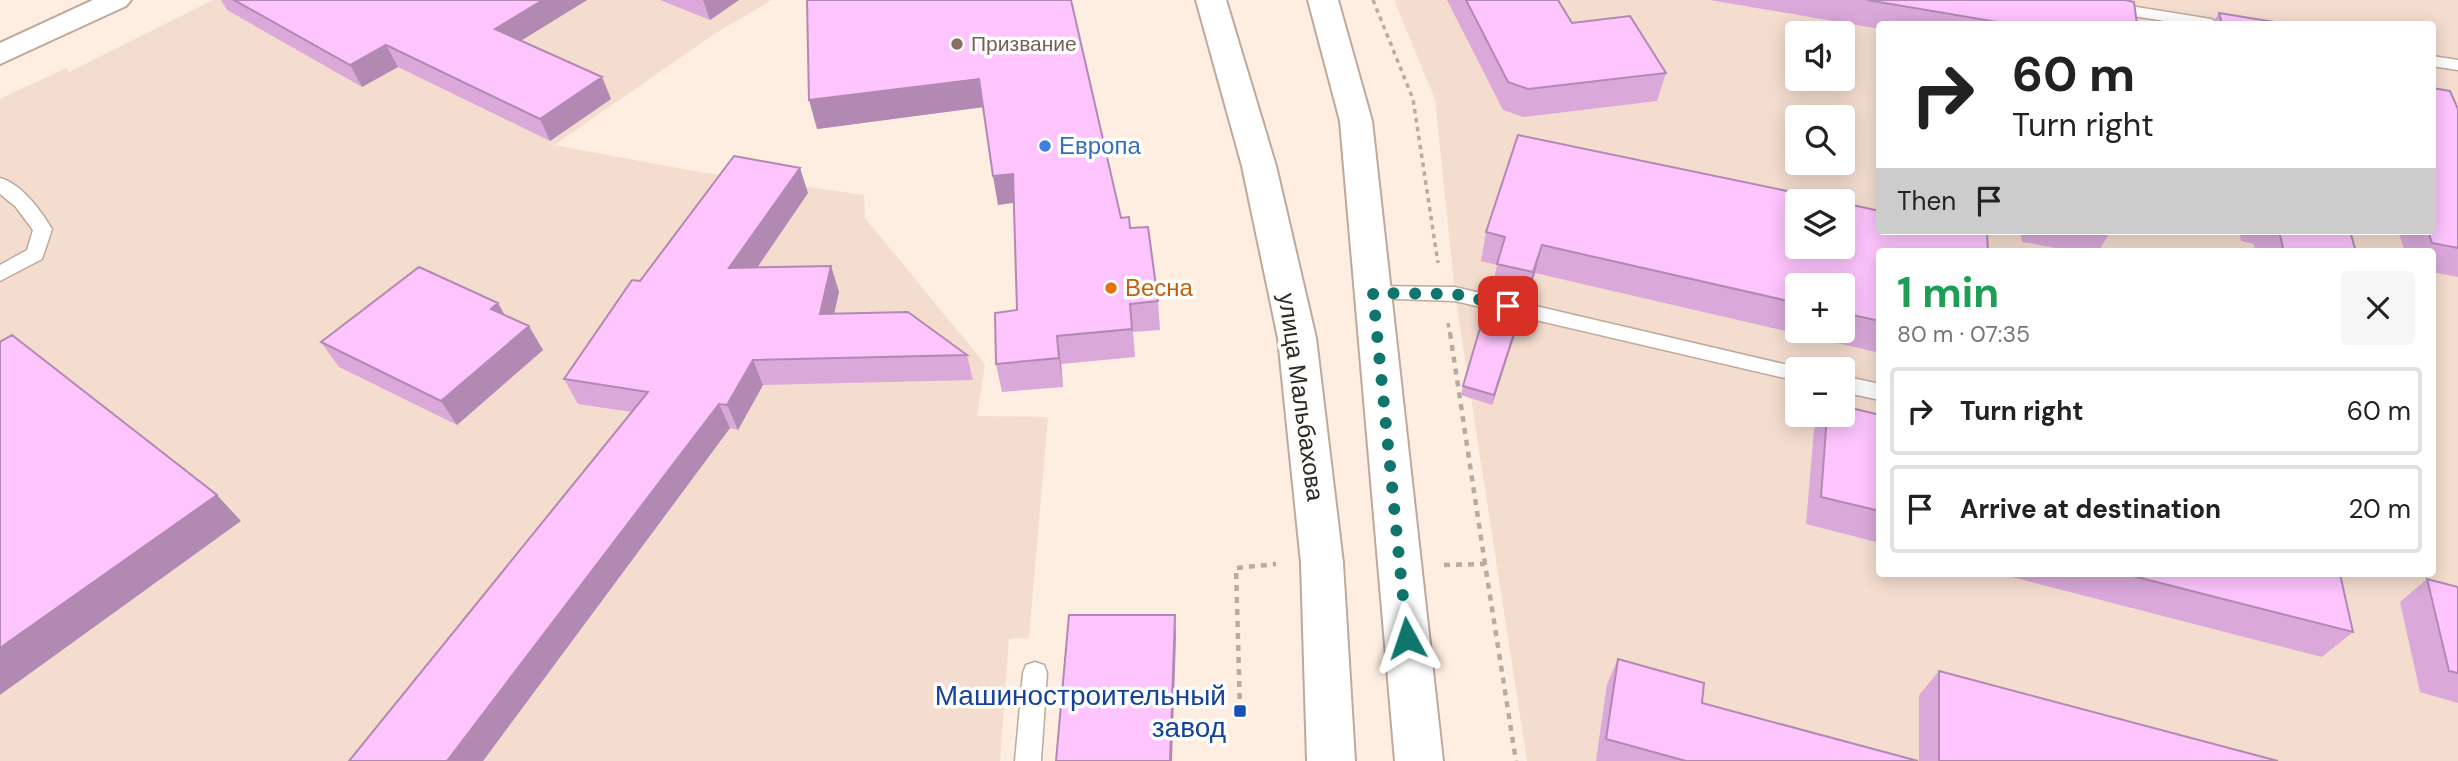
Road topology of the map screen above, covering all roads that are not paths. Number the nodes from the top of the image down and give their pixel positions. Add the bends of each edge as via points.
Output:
1 (117, 0) edge
2 (1210, 0) edge
3 (1323, 0) edge
4 (2063, 0) edge
5 (2192, 21) edge
6 (0, 55) edge
7 (2436, 62) edge
8 (2458, 65) edge
9 (0, 184) edge
10 (0, 274) edge
11 (1373, 293) junction
12 (1785, 370) edge
13 (1855, 387) edge
14 (1876, 391) edge
15 (1035, 673) dead end
16 (1028, 761) edge
17 (1331, 761) edge
18 (1419, 761) edge

1 - 6 main road
2 - 17 main road, улица Мальбахова via 1259,166 1297,338 1322,563
3 - 11 main road via 1356,121
4 - 5 lane
7 - 8 lane
9 - 10 lane via 43,229 35,254
11 - 12 lane via 1455,294
11 - 18 main road
13 - 14 lane
15 - 16 lane

